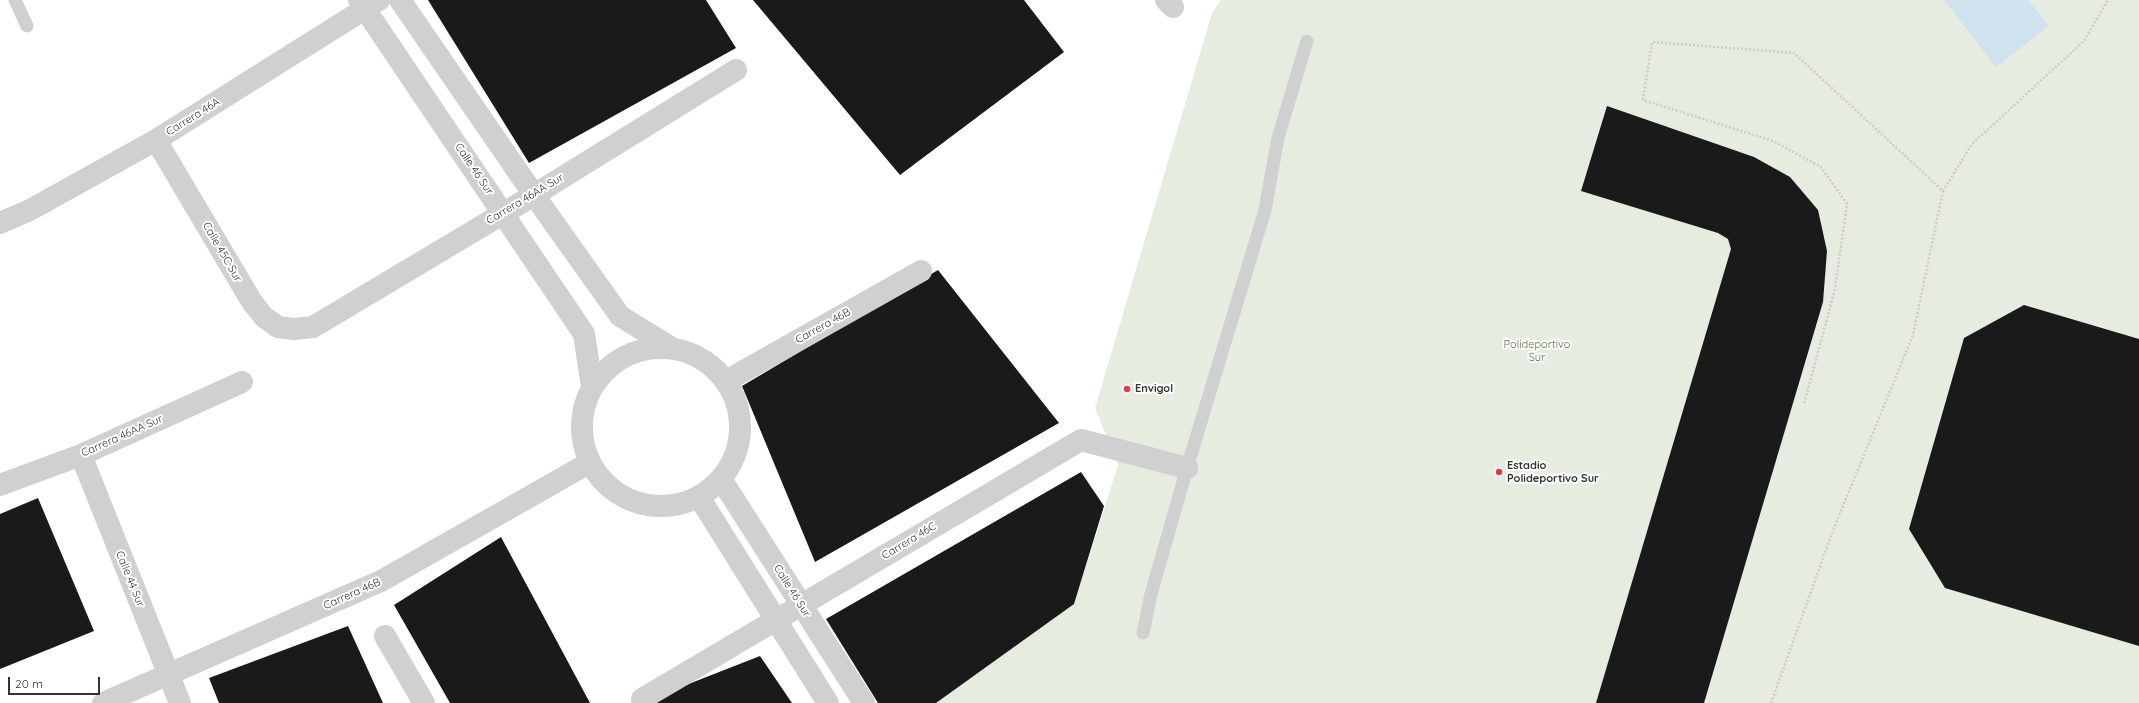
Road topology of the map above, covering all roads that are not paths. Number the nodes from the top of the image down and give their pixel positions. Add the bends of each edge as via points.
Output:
1 (15, 0) edge
2 (400, 0) edge
3 (368, 3) edge
4 (27, 26) dead end
5 (1307, 41) dead end
6 (736, 70) dead end
7 (156, 140) junction
8 (534, 195) junction
9 (503, 212) junction
10 (0, 223) edge
11 (921, 271) dead end
12 (314, 327) joint
13 (672, 348) junction
14 (726, 381) junction
15 (242, 382) dead end
16 (592, 387) junction
17 (81, 455) junction
18 (589, 463) junction
19 (1187, 468) junction
20 (721, 480) junction
21 (0, 485) edge
22 (699, 497) junction
23 (801, 605) junction
24 (776, 620) junction
25 (1143, 634) dead end
26 (385, 636) dead end
27 (168, 675) junction
28 (642, 699) dead end
29 (103, 703) edge
30 (180, 703) edge
31 (424, 703) edge
32 (828, 703) edge
33 (864, 703) edge

1 - 4 lane
2 - 8 street
3 - 7 street, Carrera 46A
3 - 9 street, Calle 46 Sur
5 - 19 lane via 1278,138 1265,210
6 - 8 street, Carrera 46AA Sur
7 - 10 street, Carrera 46A via 30,210
7 - 12 street, Calle 45C Sur via 252,302 264,317 278,327
8 - 9 street, Carrera 46AA Sur
8 - 13 street via 620,316
9 - 12 street, Carrera 46AA Sur
9 - 16 street, Calle 46 Sur via 584,334
11 - 14 street, Carrera 46B
13 - 14 street via 693,354 711,365
13 - 16 street via 647,349 617,360 603,372
14 - 20 street via 736,400 740,435 733,462
15 - 17 street, Carrera 46AA Sur
16 - 18 street via 583,405 581,424 583,444
17 - 21 street, Carrera 46AA Sur
17 - 27 street, Calle 44 Sur
18 - 22 street via 602,480 618,494 637,503 658,507 679,505
18 - 27 street, Carrera 46B via 381,581
19 - 23 street, Carrera 46C via 1081,440
19 - 25 lane via 1151,594
20 - 22 street
20 - 23 street, Calle 46 Sur
22 - 24 street
23 - 24 street, Carrera 46C
23 - 33 street, Calle 46 Sur
24 - 28 street, Carrera 46C
24 - 32 street
26 - 31 street
27 - 29 street, Carrera 46B
27 - 30 street, Calle 44 Sur

